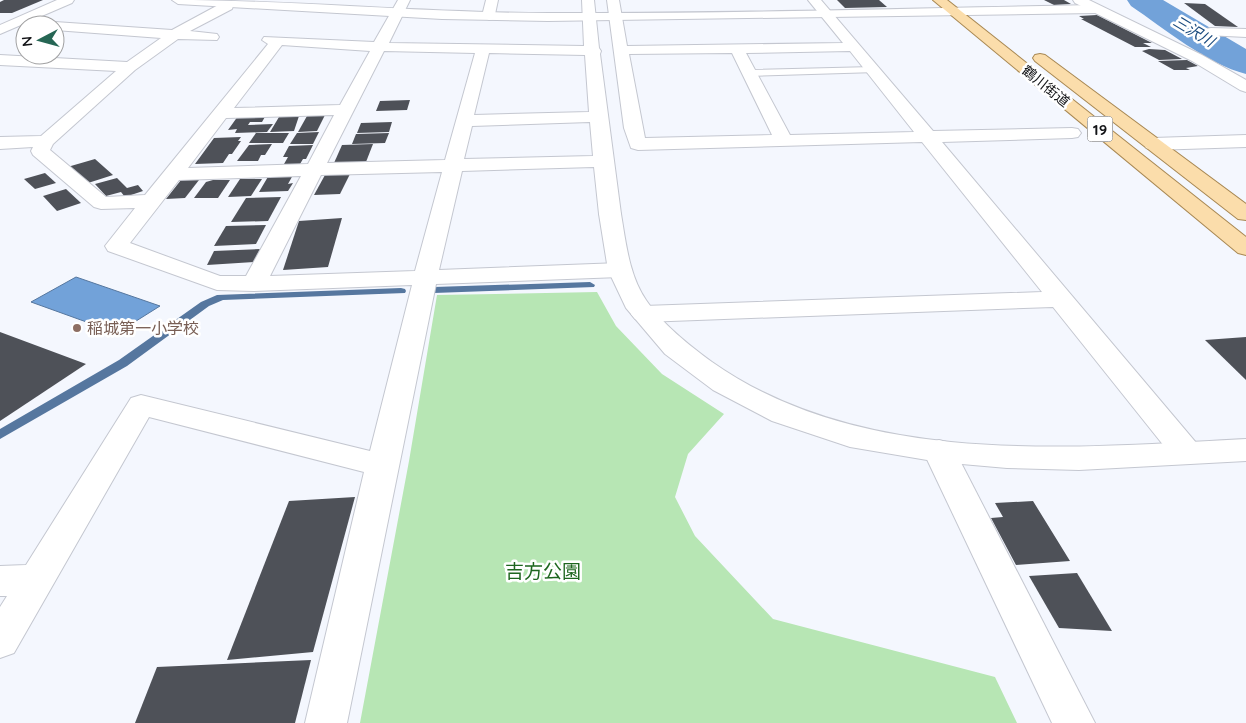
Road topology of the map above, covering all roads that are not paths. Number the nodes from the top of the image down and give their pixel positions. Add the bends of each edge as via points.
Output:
1 (68, 0) edge
2 (178, 0) edge
3 (492, 0) edge
4 (613, 0) edge
5 (1079, 0) edge
6 (952, 4) edge
7 (227, 6) dead end
8 (401, 6) edge
9 (820, 7) edge
10 (589, 9) edge
11 (1096, 9) junction
12 (978, 11) junction
13 (34, 15) edge
14 (488, 16) junction
15 (616, 17) junction
16 (15, 23) edge
17 (996, 24) dead end
18 (65, 27) edge
19 (0, 30) edge
20 (1211, 32) dead end
21 (1246, 33) edge
22 (175, 34) junction
23 (212, 37) dead end
24 (593, 45) junction
25 (620, 45) junction
26 (379, 47) junction
27 (854, 47) junction
28 (1027, 48) dead end
29 (483, 49) junction
30 (737, 49) junction
31 (0, 60) edge
32 (15, 61) edge
33 (65, 64) edge
34 (19, 65) edge
35 (130, 67) junction
36 (873, 70) junction
37 (750, 73) junction
38 (0, 77) edge
39 (1246, 87) edge
40 (345, 110) junction
41 (221, 113) junction
42 (464, 121) junction
43 (598, 123) junction
44 (633, 128) junction
45 (1072, 132) dead end
46 (929, 136) junction
47 (783, 140) junction
48 (46, 141) junction
49 (1246, 141) edge
50 (0, 143) edge
51 (1153, 144) junction
52 (602, 160) junction
53 (454, 166) junction
54 (314, 170) junction
55 (172, 174) junction
56 (151, 201) junction
57 (1246, 214) edge
58 (1246, 248) edge
59 (620, 270) junction
60 (424, 277) junction
61 (254, 284) junction
62 (1060, 299) junction
63 (644, 314) junction
64 (1246, 450) edge
65 (939, 451) junction
66 (1187, 453) junction
67 (381, 465) junction
68 (0, 580) edge
69 (37, 580) junction
70 (0, 641) edge
71 (326, 723) edge
72 (1074, 723) edge

1 - 13 street
2 - 8 street
3 - 14 street
4 - 15 street
5 - 11 street
6 - 9 street
6 - 12 street
6 - 58 main road, 鶴川街道 / 19
7 - 22 street
8 - 14 street
8 - 26 street
9 - 15 street
9 - 27 street
10 - 14 street
10 - 15 street
10 - 24 street
11 - 12 street
11 - 39 street via 1197,58
12 - 17 main road
15 - 25 street
16 - 19 street
18 - 22 street
20 - 21 street
22 - 23 street
22 - 35 street
24 - 25 street
24 - 29 street
24 - 43 street
25 - 30 street
25 - 44 street
26 - 29 street
26 - 40 street
26 - 41 street via 273,41
27 - 30 street
27 - 36 street
28 - 51 main road, 鶴川街道 / 19
29 - 42 street
30 - 37 street
31 - 32 street
33 - 35 street
34 - 38 street
35 - 48 street
36 - 37 lane
36 - 46 street
37 - 47 street
40 - 41 street
40 - 54 street
41 - 55 street
42 - 43 street
42 - 53 street
43 - 44 street
43 - 52 street
44 - 47 street via 638,144
45 - 46 street
46 - 47 street
46 - 62 street
48 - 50 street
48 - 56 street via 40,151 101,203
49 - 51 street
51 - 57 main road, 鶴川街道 / 19
52 - 53 street
52 - 59 street
53 - 54 street
53 - 60 street
54 - 55 street
54 - 61 street
55 - 56 street
56 - 61 street via 116,246 217,283
59 - 60 street
59 - 63 street via 635,303
60 - 61 street
60 - 67 street
62 - 63 street
62 - 66 street
63 - 65 street via 675,348 723,383 782,414 850,436
64 - 66 street
65 - 66 street via 1080,459
65 - 72 street
67 - 69 street via 141,405
67 - 71 street
68 - 69 street
69 - 70 street

